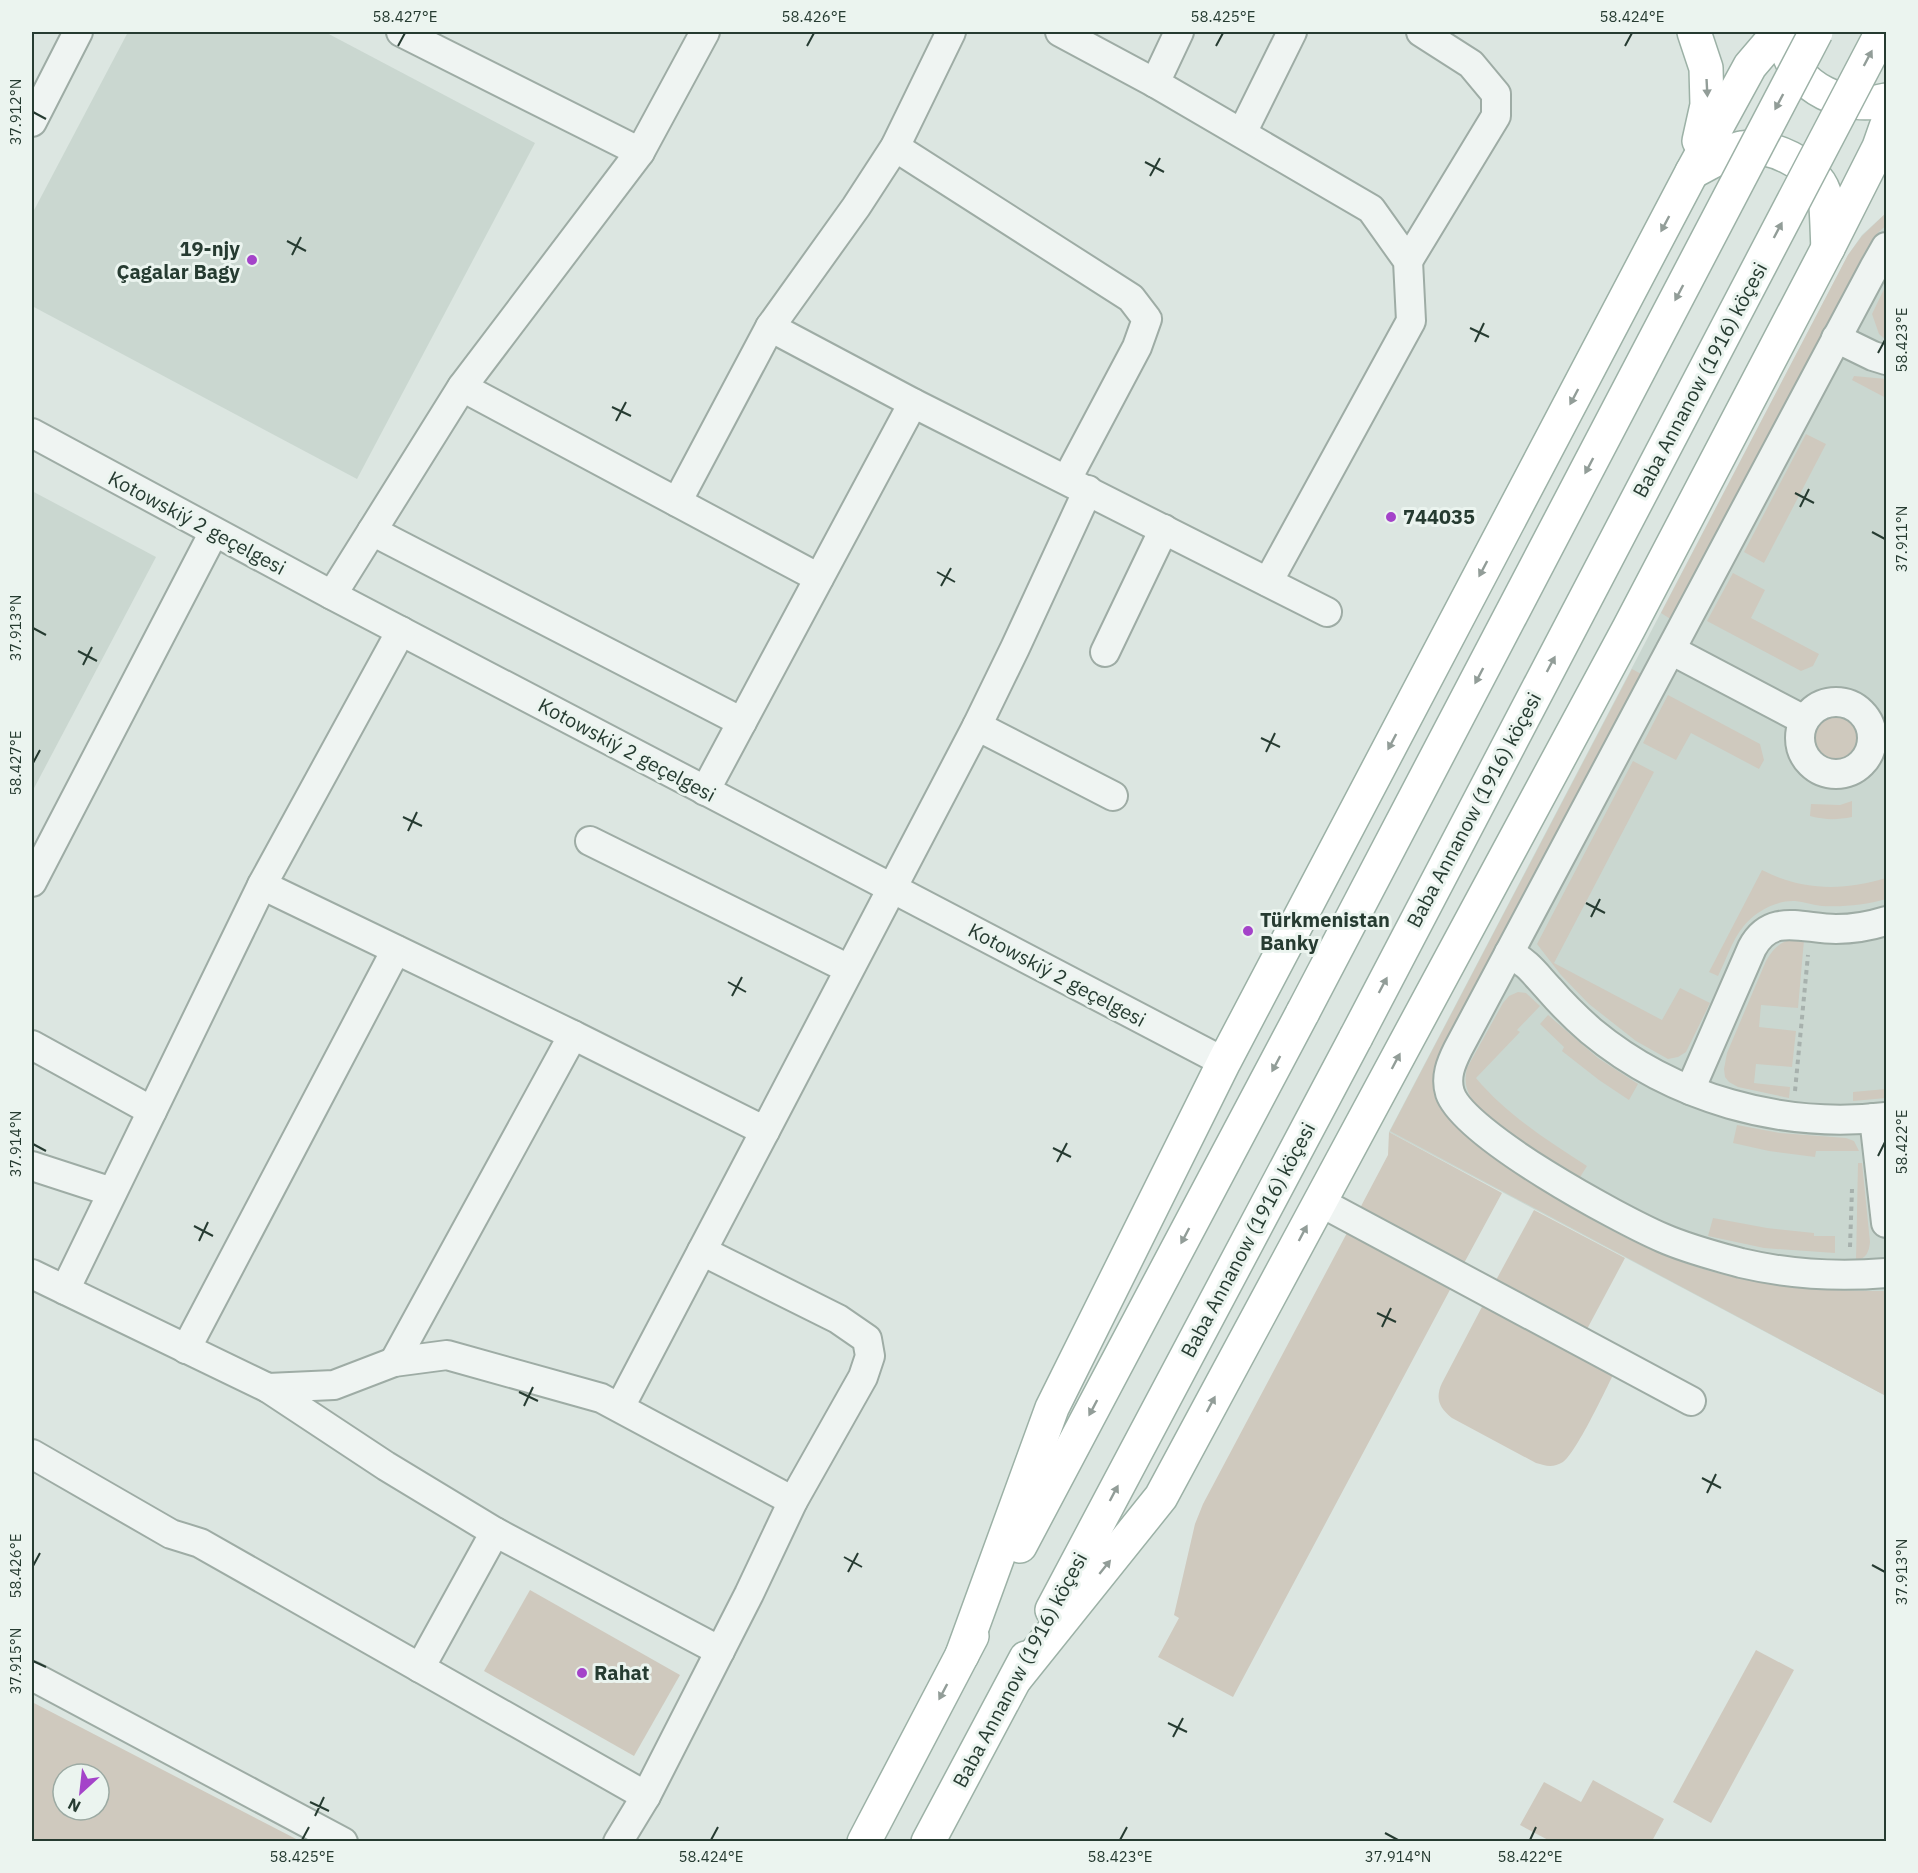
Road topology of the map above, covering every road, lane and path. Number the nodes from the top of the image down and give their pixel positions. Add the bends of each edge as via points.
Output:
1 (78, 32) edge
2 (401, 32) edge
3 (705, 32) edge
4 (951, 32) edge
5 (1060, 32) edge
6 (1179, 32) edge
7 (1292, 32) edge
8 (1422, 32) edge
9 (1694, 32) edge
10 (1779, 32) edge
11 (1784, 32) edge
12 (1816, 32) edge
13 (1882, 32) edge
14 (1155, 83) junction
15 (1887, 100) edge
16 (32, 122) edge
17 (1887, 127) edge
18 (1242, 134) junction
19 (895, 147) junction
20 (640, 153) junction
21 (1692, 172) junction
22 (1887, 187) edge
23 (1887, 247) edge
24 (1828, 248) junction
25 (1408, 261) junction
26 (770, 327) junction
27 (1836, 338) junction
28 (1887, 360) edge
29 (462, 387) junction
30 (913, 403) junction
31 (32, 433) edge
32 (1077, 485) junction
33 (677, 502) junction
34 (1164, 529) junction
35 (372, 531) junction
36 (214, 532) junction
37 (819, 578) junction
38 (1268, 582) junction
39 (332, 595) junction
40 (1327, 612) dead end
41 (401, 631) junction
42 (1671, 650) junction
43 (1105, 652) dead end
44 (1804, 720) dead end
45 (742, 722) junction
46 (977, 726) junction
47 (705, 791) junction
48 (1113, 796) dead end
49 (590, 841) dead end
50 (32, 882) edge
51 (262, 885) junction
52 (891, 888) junction
53 (1887, 921) edge
54 (396, 950) junction
55 (1808, 951) dead end
56 (1509, 952) junction
57 (849, 969) junction
58 (573, 1035) junction
59 (32, 1045) edge
60 (1224, 1062) junction
61 (1690, 1090) junction
62 (1795, 1099) dead end
63 (152, 1111) junction
64 (1880, 1117) edge
65 (765, 1131) junction
66 (32, 1166) edge
67 (1852, 1180) dead end
68 (112, 1192) junction
69 (1320, 1202) junction
70 (1887, 1224) edge
71 (702, 1251) junction
72 (1850, 1255) dead end
73 (1887, 1273) edge
74 (32, 1274) edge
75 (65, 1290) junction
76 (186, 1349) junction
77 (394, 1362) junction
78 (268, 1388) junction
79 (1691, 1401) dead end
80 (620, 1407) junction
81 (32, 1454) edge
82 (793, 1502) junction
83 (495, 1532) junction
84 (720, 1651) junction
85 (962, 1655) junction
86 (420, 1668) junction
87 (32, 1676) edge
88 (1016, 1678) junction
89 (646, 1796) junction
90 (343, 1842) edge
91 (618, 1842) edge
92 (864, 1842) edge
93 (928, 1842) edge

1 - 16 street
2 - 20 street
3 - 20 street
4 - 19 street
5 - 14 street
6 - 14 street
7 - 18 street
8 - 25 street via 1471,64 1496,94 1496,116
9 -> 21 main road via 1706,68 1707,105
10 - 21 main road via 1750,66
11 - 15 main road via 1788,53 1802,75 1822,92 1846,102 1872,104
12 -> 85 main road, bridge via 1304,1012
88 -> 13 main road, Baba Annanow (1916) köçesi, bridge
14 - 18 street
17 - 24 main road
18 - 25 street via 1371,209
19 - 26 street
19 - 32 street via 1131,298 1148,319
20 - 29 street
21 - 24 main road via 1742,148 1765,149 1790,157 1810,171 1824,192
21 -> 60 main road
22 - 24 main road via 1861,208
23 - 27 street
69 -> 24 main road via 1624,638
25 - 38 street via 1411,321
26 - 30 street
26 - 33 street
27 - 28 street
27 - 42 street
29 - 33 street
29 - 35 street
30 - 32 street
30 - 37 street
31 - 36 street, Kotowskiý 2 geçelgesi
32 - 34 street
32 - 46 street via 1016,648
33 - 37 street
34 - 38 street
34 - 43 street
35 - 39 street
35 - 45 street
36 - 39 street, Kotowskiý 2 geçelgesi
36 - 50 street
37 - 45 street
38 - 40 street
39 - 41 street, Kotowskiý 2 geçelgesi
41 - 47 street, Kotowskiý 2 geçelgesi
41 - 51 street
42 - 44 street
42 - 56 street
45 - 47 street
46 - 48 street
46 - 52 street
47 - 52 street, Kotowskiý 2 geçelgesi
49 - 57 street
51 - 54 street
51 - 63 street
52 - 57 street
52 - 60 street, Kotowskiý 2 geçelgesi
53 - 61 street via 1837,929 1784,924 1764,932 1752,948
54 - 58 street
54 - 76 street
55 - 62 path
56 - 61 street via 1528,965 1561,1003 1609,1044 1644,1068
56 - 73 street via 1449,1070 1450,1093 1472,1122 1592,1203 1691,1249 1798,1272
57 - 65 street
58 - 65 street
58 - 77 street
59 - 63 street
60 - 85 main road via 1052,1408
61 - 64 street via 1741,1108 1783,1116 1825,1120
63 - 68 street
64 - 70 street
65 - 71 street
66 - 68 street
67 - 72 path
68 - 75 street
69 - 79 street
88 -> 69 main road via 1161,1497
71 - 80 street
71 - 82 street via 837,1319 867,1339 870,1356 863,1377
74 - 75 street
75 - 76 street
76 - 78 street
77 - 78 street via 334,1385
77 - 80 street via 447,1355 601,1398
78 - 83 street
80 - 82 street
81 - 86 street via 171,1534 200,1543
82 - 84 street
83 - 84 street
83 - 86 street
84 - 89 street
85 -> 92 main road
86 - 89 street
87 - 90 street
88 - 93 main road, Baba Annanow (1916) köçesi
89 - 91 street

